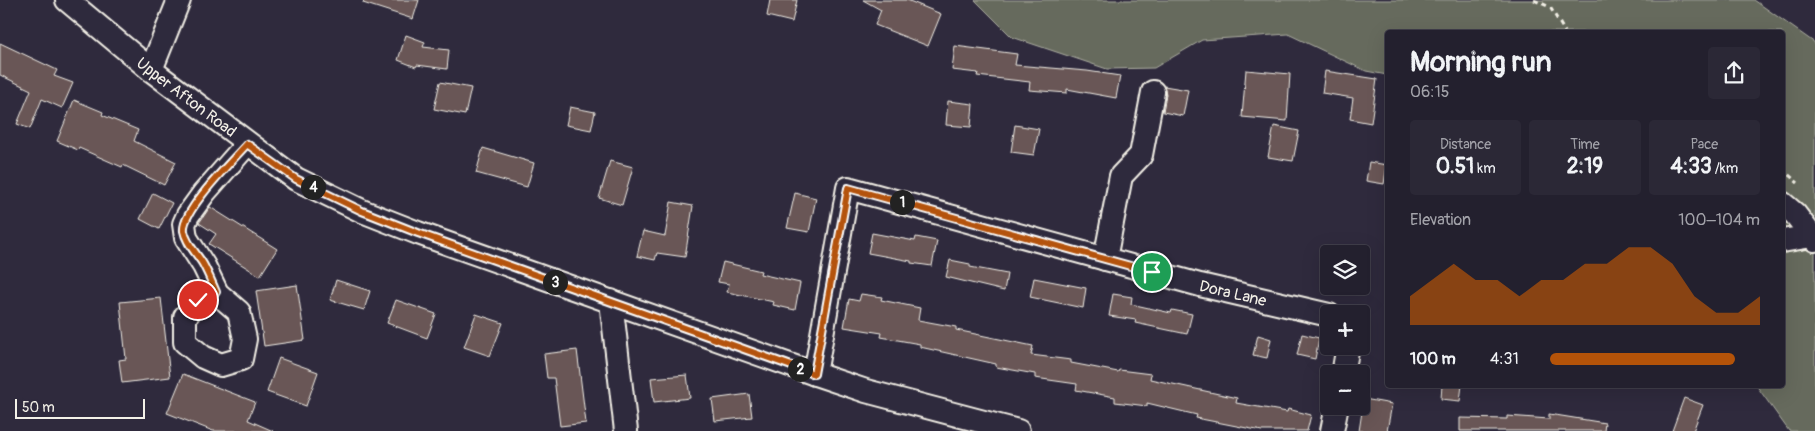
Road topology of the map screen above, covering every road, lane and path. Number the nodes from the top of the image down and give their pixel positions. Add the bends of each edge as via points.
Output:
1 (67, 0) edge
2 (179, 0) edge
3 (1534, 0) edge
4 (1564, 30) edge
5 (151, 70) junction
6 (1153, 92) dead end
7 (247, 144) junction
8 (1785, 172) edge
9 (1798, 184) dead end
10 (1785, 206) edge
11 (1814, 238) edge
12 (1785, 241) edge
13 (1105, 259) junction
14 (216, 292) dead end
15 (611, 301) junction
16 (1320, 313) edge
17 (814, 374) junction
18 (1335, 415) edge
19 (626, 431) edge
20 (1018, 431) edge
21 (1332, 431) edge

1 - 5 street, Upper Afton Road
2 - 5 street
3 - 4 path via 1550,7
5 - 7 street, Upper Afton Road
6 - 13 street via 1141,155 1121,176
7 - 14 street via 204,193 184,224 186,238
7 - 15 street, Upper Afton Road via 296,179 362,211
8 - 9 path
10 - 11 street
11 - 12 street
13 - 16 street, Dora Lane
13 - 17 street, Dora Lane via 848,188
15 - 17 street, Upper Afton Road
15 - 19 street
17 - 20 street, Upper Afton Road
18 - 21 street

